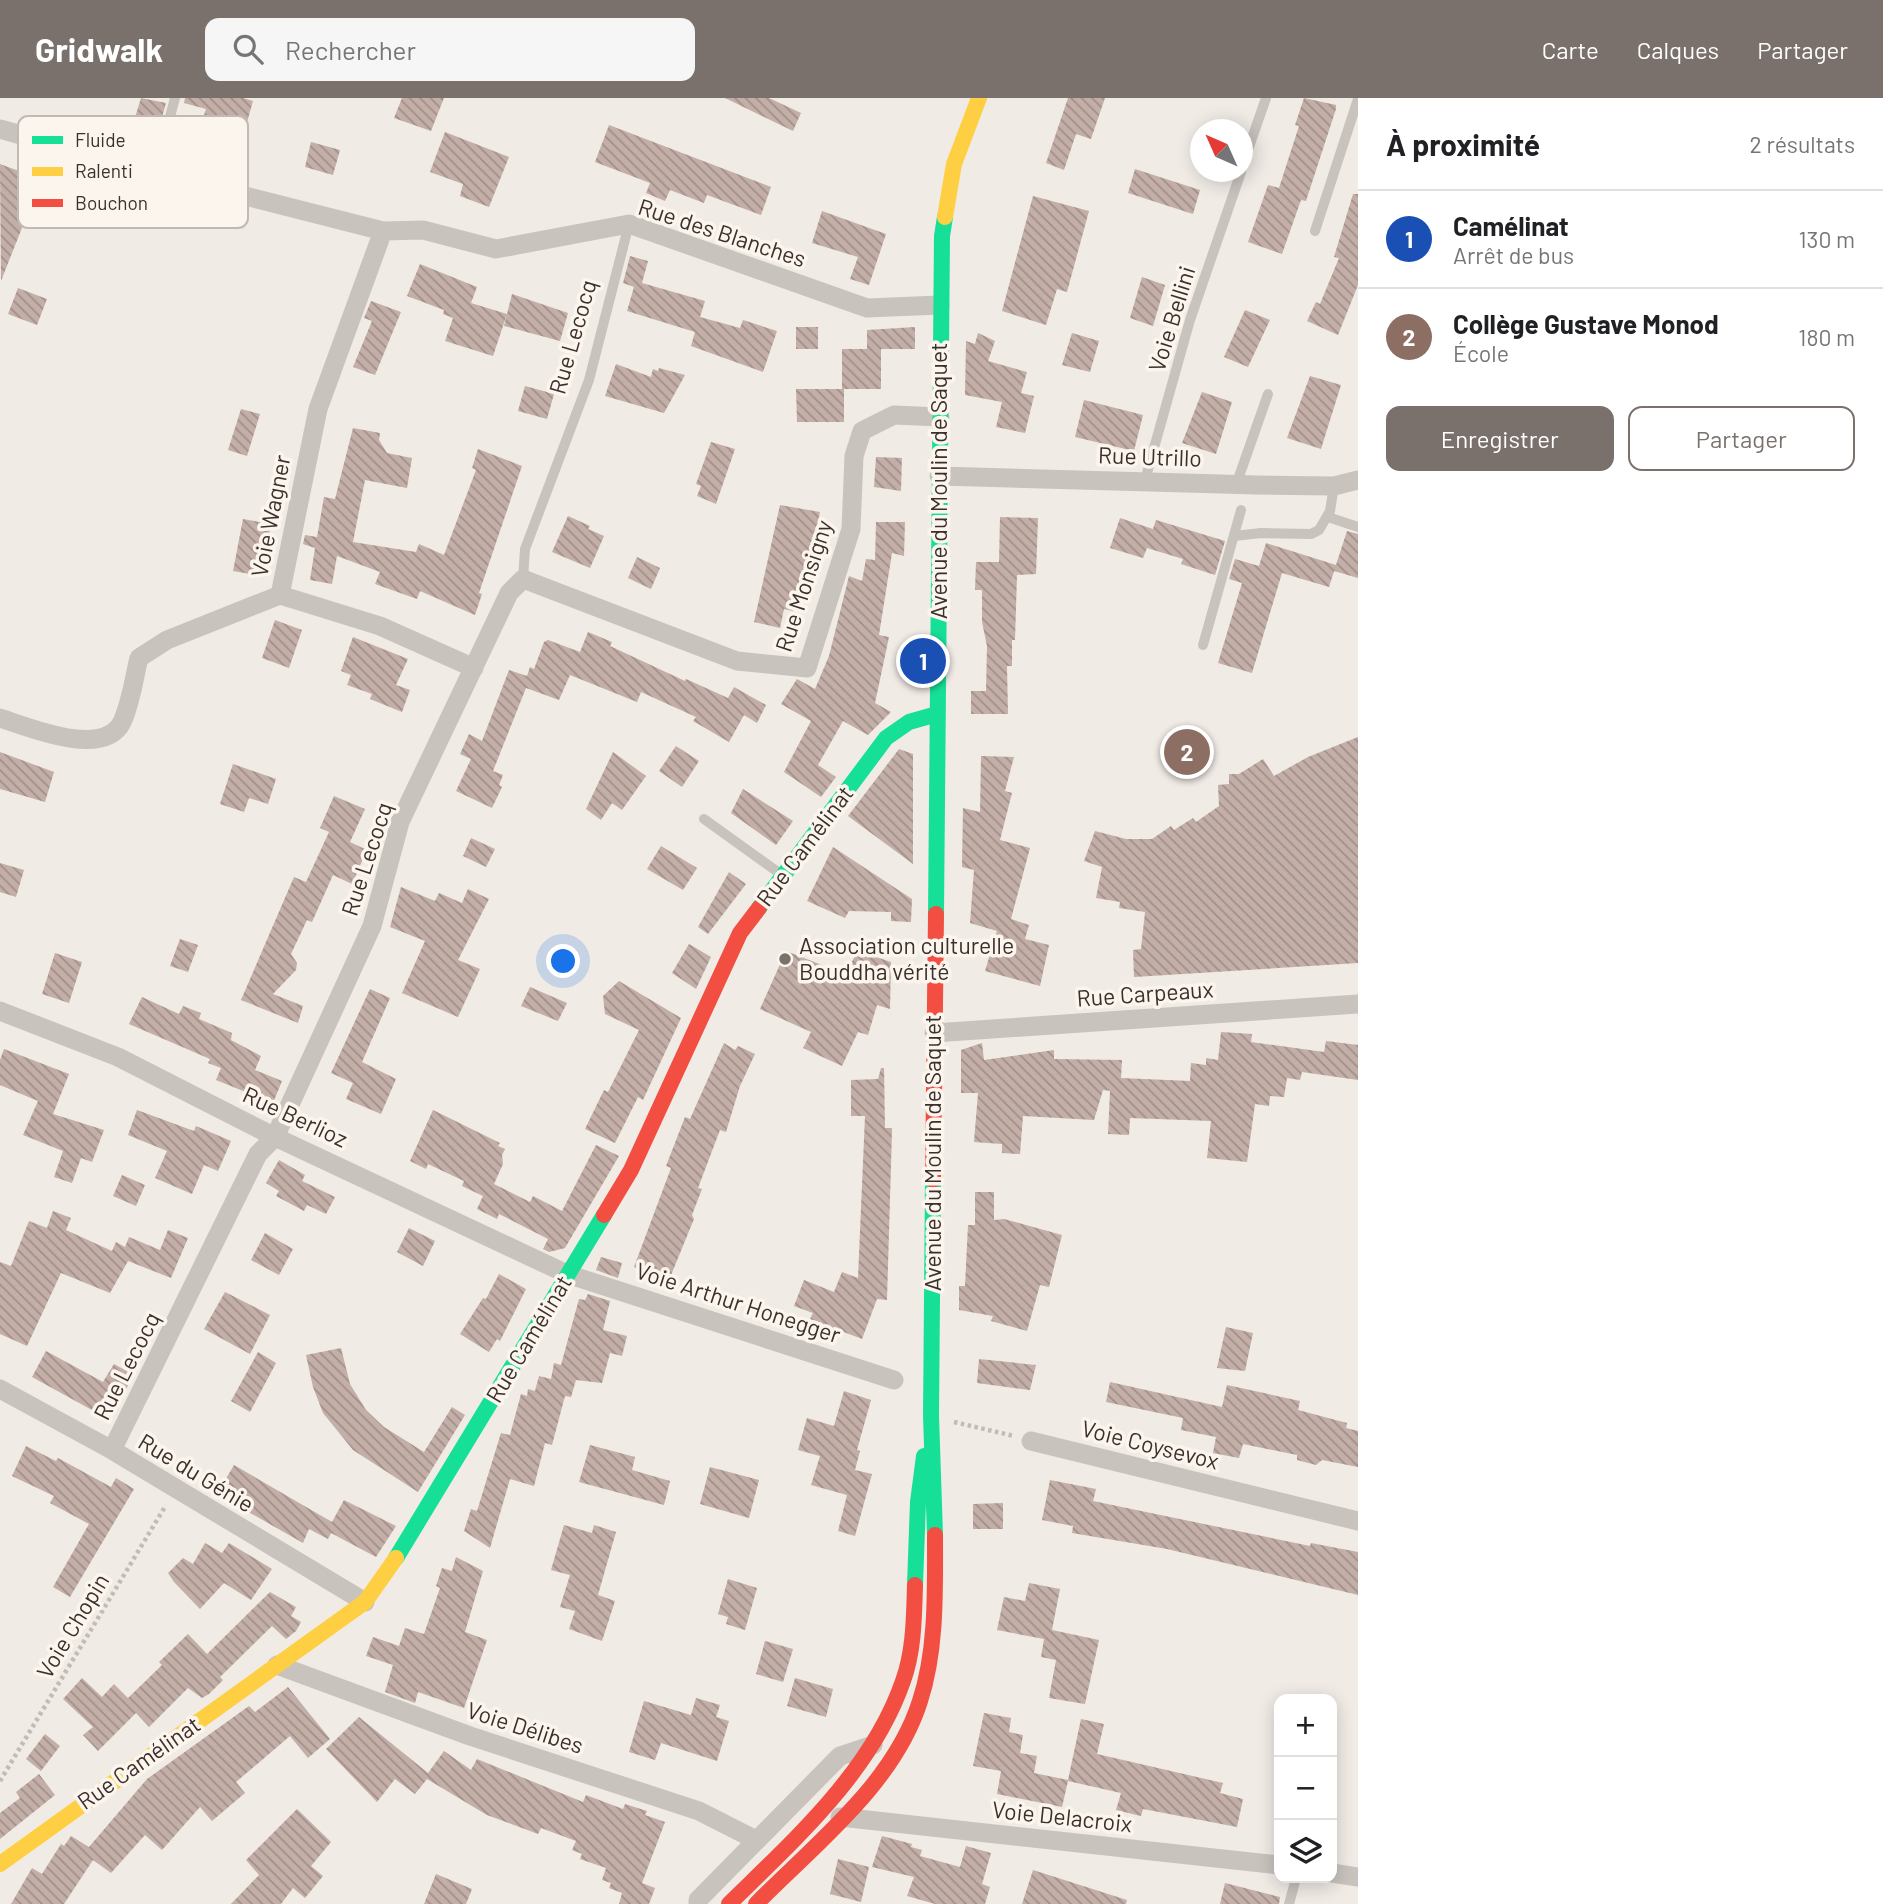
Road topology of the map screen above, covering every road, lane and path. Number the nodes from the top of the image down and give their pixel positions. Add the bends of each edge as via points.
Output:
1 (175, 98) edge
2 (979, 98) edge
3 (1266, 98) edge
4 (1358, 99) edge
5 (170, 116) edge
6 (0, 129) edge
7 (18, 134) edge
8 (1253, 136) edge
9 (1238, 182) edge
10 (248, 197) edge
11 (629, 224) junction
12 (1315, 231) dead end
13 (383, 232) junction
14 (940, 305) junction
15 (1268, 394) dead end
16 (940, 417) junction
17 (939, 476) junction
18 (1145, 480) junction
19 (1358, 480) edge
20 (1236, 485) junction
21 (1334, 486) junction
22 (1241, 510) dead end
23 (1328, 517) junction
24 (1358, 527) edge
25 (1234, 536) junction
26 (523, 579) junction
27 (280, 595) junction
28 (1203, 645) dead end
29 (474, 668) junction
30 (937, 714) junction
31 (0, 718) edge
32 (705, 819) dead end
33 (783, 875) junction
34 (1358, 1004) edge
35 (0, 1011) edge
36 (934, 1033) junction
37 (275, 1137) junction
38 (567, 1274) junction
39 (894, 1380) dead end
40 (0, 1389) edge
41 (931, 1416) junction
42 (1031, 1441) joint
43 (112, 1450) junction
44 (175, 1490) junction
45 (1358, 1521) edge
46 (365, 1602) junction
47 (277, 1665) junction
48 (874, 1745) junction
49 (0, 1780) edge
50 (840, 1818) junction
51 (756, 1840) junction
52 (0, 1864) edge
53 (1274, 1864) edge
54 (1337, 1874) edge
55 (1358, 1877) edge
56 (1295, 1883) edge
57 (698, 1904) edge
58 (729, 1904) edge
59 (755, 1904) edge
60 (1289, 1904) edge

1 - 5 lane
2 - 14 main road, Avenue du Moulin de Saquet via 946,198
3 - 8 lane, Voie Bellini
4 - 12 lane
6 - 7 street, Rue des Blanches
9 - 18 lane, Voie Bellini via 1190,320
10 - 13 street, Rue des Blanches
11 - 13 street, Rue des Blanches via 496,249 423,230
11 - 14 street, Rue des Blanches via 867,309
11 - 26 lane, Rue Lecocq via 589,380 525,549
13 - 27 street, Voie Wagner via 318,409
14 - 16 main road, Avenue du Moulin de Saquet
15 - 20 lane
16 - 17 main road, Avenue du Moulin de Saquet
16 - 26 street, Rue Monsigny via 894,415 862,431 854,456 851,529 807,668 737,661
17 - 18 street, Rue Utrillo
17 - 30 main road, Avenue du Moulin de Saquet
18 - 20 street, Rue Utrillo
19 - 21 street, Rue Utrillo
20 - 21 street, Rue Utrillo
21 - 23 lane
22 - 25 lane
23 - 24 lane
23 - 25 lane via 1311,534
25 - 28 lane
26 - 29 street, Rue Lecocq via 509,593
27 - 29 street via 380,626
27 - 31 street, Voie Wagner via 167,640 139,658 121,724 100,739 71,739
29 - 37 street, Rue Lecocq via 400,822 372,926
30 - 33 main road, Rue Camélinat via 917,717 886,738
30 - 36 main road, Avenue du Moulin de Saquet
32 - 33 lane
33 - 38 main road, Rue Camélinat via 731,950 643,1148
34 - 36 street, Rue Carpeaux
35 - 37 street, Rue Berlioz via 118,1058
36 - 41 main road, Avenue du Moulin de Saquet
37 - 38 street, Rue Berlioz
37 - 43 street, Rue Lecocq via 258,1154
38 - 39 street, Voie Arthur Honegger
38 - 46 main road, Rue Camélinat via 460,1456
40 - 43 street, Rue du Génie
41 - 42 path
41 - 48 main road, Avenue du Moulin de Saquet via 916,1497 912,1644 896,1705
41 - 50 main road, Avenue du Moulin de Saquet via 937,1492 931,1653 923,1696 905,1736 881,1772
42 - 45 street, Voie Coysevox
43 - 44 street, Rue du Génie
44 - 46 street, Rue du Génie
44 - 49 path, Voie Chopin
46 - 47 main road, Rue Camélinat
47 - 51 street, Voie Délibes via 470,1736 699,1811
47 - 52 main road, Rue Camélinat
48 - 51 street via 840,1756
48 - 58 main road, Avenue du Moulin de Saquet
50 - 53 street, Voie Delacroix
50 - 59 main road, Avenue du Moulin de Saquet
51 - 57 street
54 - 55 street
56 - 60 lane

